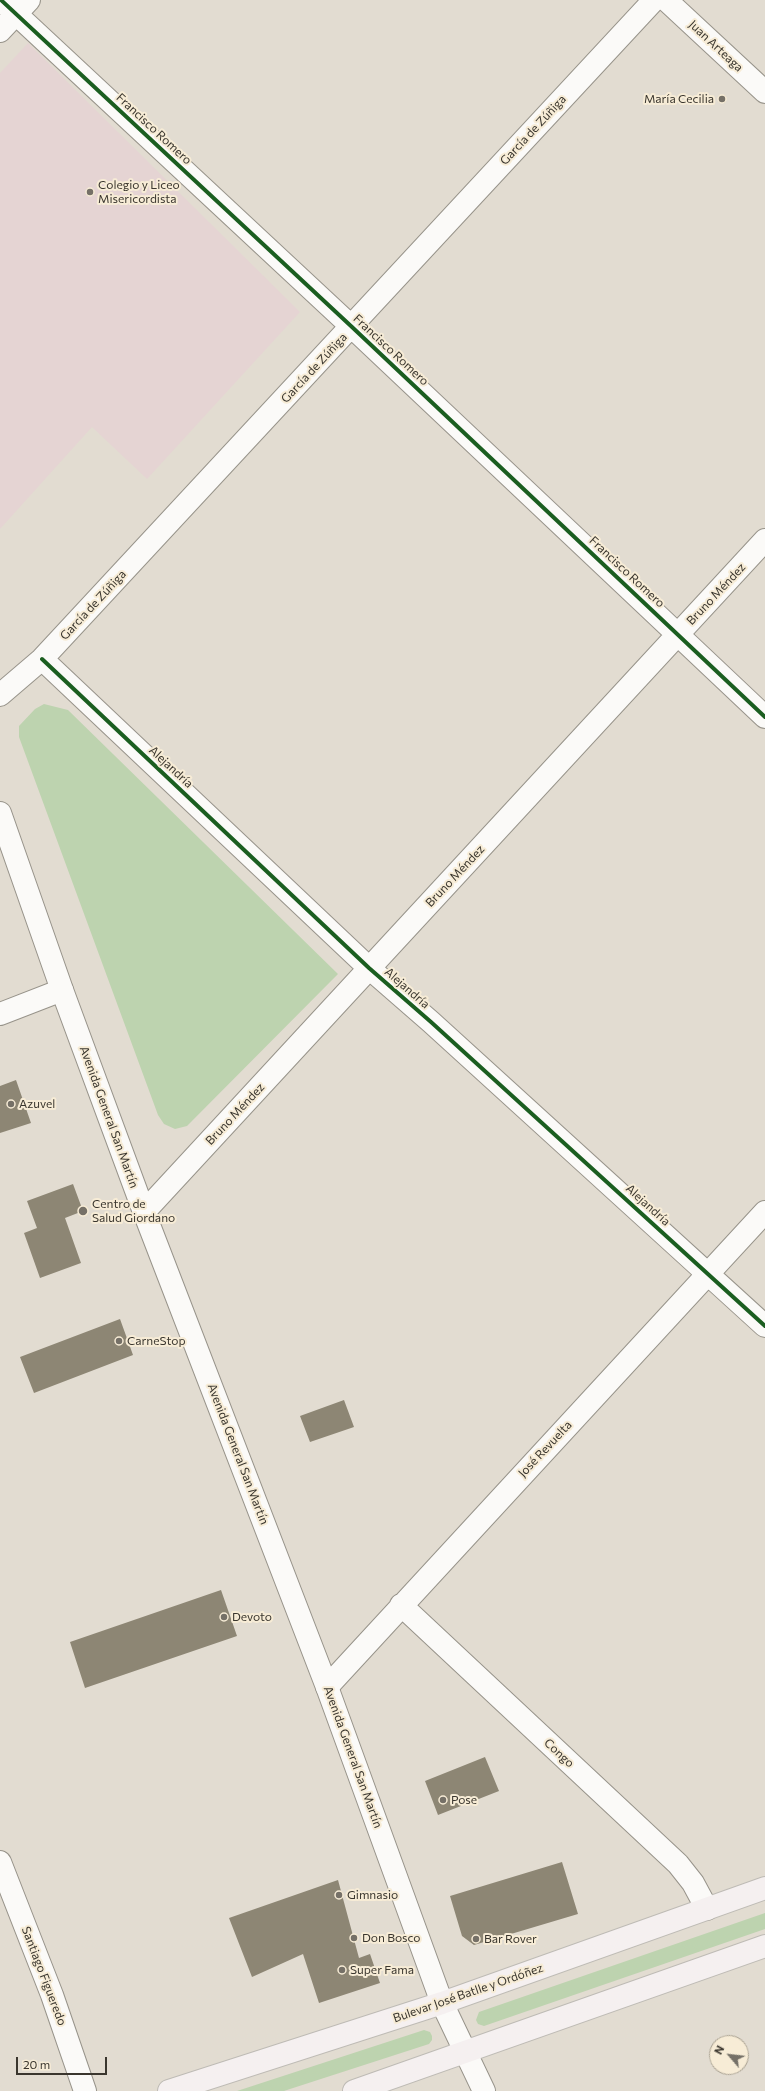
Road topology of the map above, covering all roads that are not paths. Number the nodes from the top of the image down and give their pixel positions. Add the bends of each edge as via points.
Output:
1 (654, 0) edge
2 (666, 0) edge
3 (15, 5) edge
4 (0, 31) edge
5 (765, 92) edge
6 (352, 327) junction
7 (765, 540) edge
8 (678, 635) junction
9 (42, 659) junction
10 (0, 695) edge
11 (765, 716) edge
12 (0, 813) edge
13 (369, 968) junction
14 (62, 990) junction
15 (0, 1014) edge
16 (144, 1212) junction
17 (765, 1212) edge
18 (708, 1272) junction
19 (765, 1326) edge
20 (401, 1605) junction
21 (327, 1687) junction
22 (0, 1862) edge
23 (765, 1888) edge
24 (707, 1909) junction
25 (765, 1946) edge
26 (442, 2002) junction
27 (465, 2052) junction
28 (85, 2091) edge
29 (169, 2091) edge
30 (354, 2091) edge
31 (484, 2091) edge

1 - 6 street, García de Zúñiga
2 - 5 street, Juan Arteaga
3 - 4 street
3 - 6 street, Francisco Romero
6 - 8 street, Francisco Romero
6 - 9 street, García de Zúñiga
7 - 8 street, Bruno Méndez
8 - 11 street, Francisco Romero
8 - 13 street, Bruno Méndez
9 - 10 street, García de Zúñiga
9 - 13 street, Alejandría
12 - 14 street, Avenida General San Martín
13 - 16 street, Bruno Méndez
13 - 18 street, Alejandría
14 - 15 street
14 - 16 street, Avenida General San Martín
16 - 21 street, Avenida General San Martín
17 - 18 street, José Revuelta
18 - 19 street, Alejandría
18 - 20 street, José Revuelta
20 - 21 street, José Revuelta
20 - 24 street, Congo via 678,1864 693,1883
21 - 26 street, Avenida General San Martín
22 - 28 street, Santiago Figueredo via 52,1995
23 - 24 main road, Bulevar José Batlle y Ordóñez
24 - 26 main road, Bulevar José Batlle y Ordóñez
25 - 27 main road
26 - 27 street, Avenida General San Martín
26 - 29 main road, Bulevar José Batlle y Ordóñez
27 - 30 main road
27 - 31 street, Avenida General San Martín

